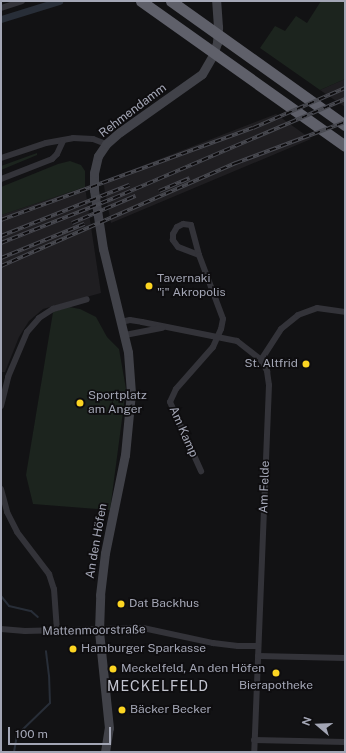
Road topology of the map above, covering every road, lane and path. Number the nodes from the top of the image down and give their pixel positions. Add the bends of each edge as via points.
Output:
1 (22, 1) edge
2 (142, 1) edge
3 (171, 1) edge
4 (216, 1) edge
5 (1, 8) edge
6 (345, 125) edge
7 (63, 141) junction
8 (106, 144) junction
9 (345, 146) edge
10 (1, 158) edge
11 (1, 179) edge
12 (199, 255) junction
13 (87, 298) dead end
14 (345, 312) edge
15 (121, 322) junction
16 (167, 327) junction
17 (125, 334) junction
18 (218, 336) junction
19 (261, 360) junction
20 (1, 406) edge
21 (202, 471) dead end
22 (1, 489) edge
23 (1, 629) edge
24 (58, 631) junction
25 (99, 631) junction
26 (258, 646) junction
27 (258, 656) junction
28 (345, 658) edge
29 (254, 740) junction
30 (345, 742) edge
31 (105, 752) edge
32 (254, 752) edge

1 - 5 street
2 - 9 highway
3 - 6 highway
4 - 8 street, Rehmendamm via 217,43 202,74
7 - 8 street via 81,138
7 - 10 street via 46,143
7 - 11 street via 57,154 52,158
8 - 15 street, Rehmendamm via 98,156 94,190 106,268
12 - 12 street via 178,247 173,240 176,227 183,224 191,225
12 - 18 street via 223,319
13 - 20 street via 53,309 39,318 27,332 8,377
14 - 19 street via 317,308 298,315 281,329
15 - 16 street via 130,320
15 - 17 street, Rehmendamm
16 - 17 street
16 - 18 street
17 - 25 street, An den Höfen via 131,372 131,414 105,553
18 - 19 street via 237,341
18 - 21 street, Am Kamp via 213,347 176,389 170,402
19 - 26 street, Am Felde via 267,371 269,385
22 - 24 street via 7,512 17,532 49,574 54,588
23 - 24 street, Mattenmoorstraße via 24,632
24 - 25 street, Mattenmoorstraße
25 - 26 street, Mattenmoorstraße via 144,628 213,643
25 - 31 street, An den Höfen via 109,728
26 - 27 street, Am Felde
27 - 28 street
27 - 29 street, Am Felde
29 - 30 street
29 - 32 street, Am Felde

